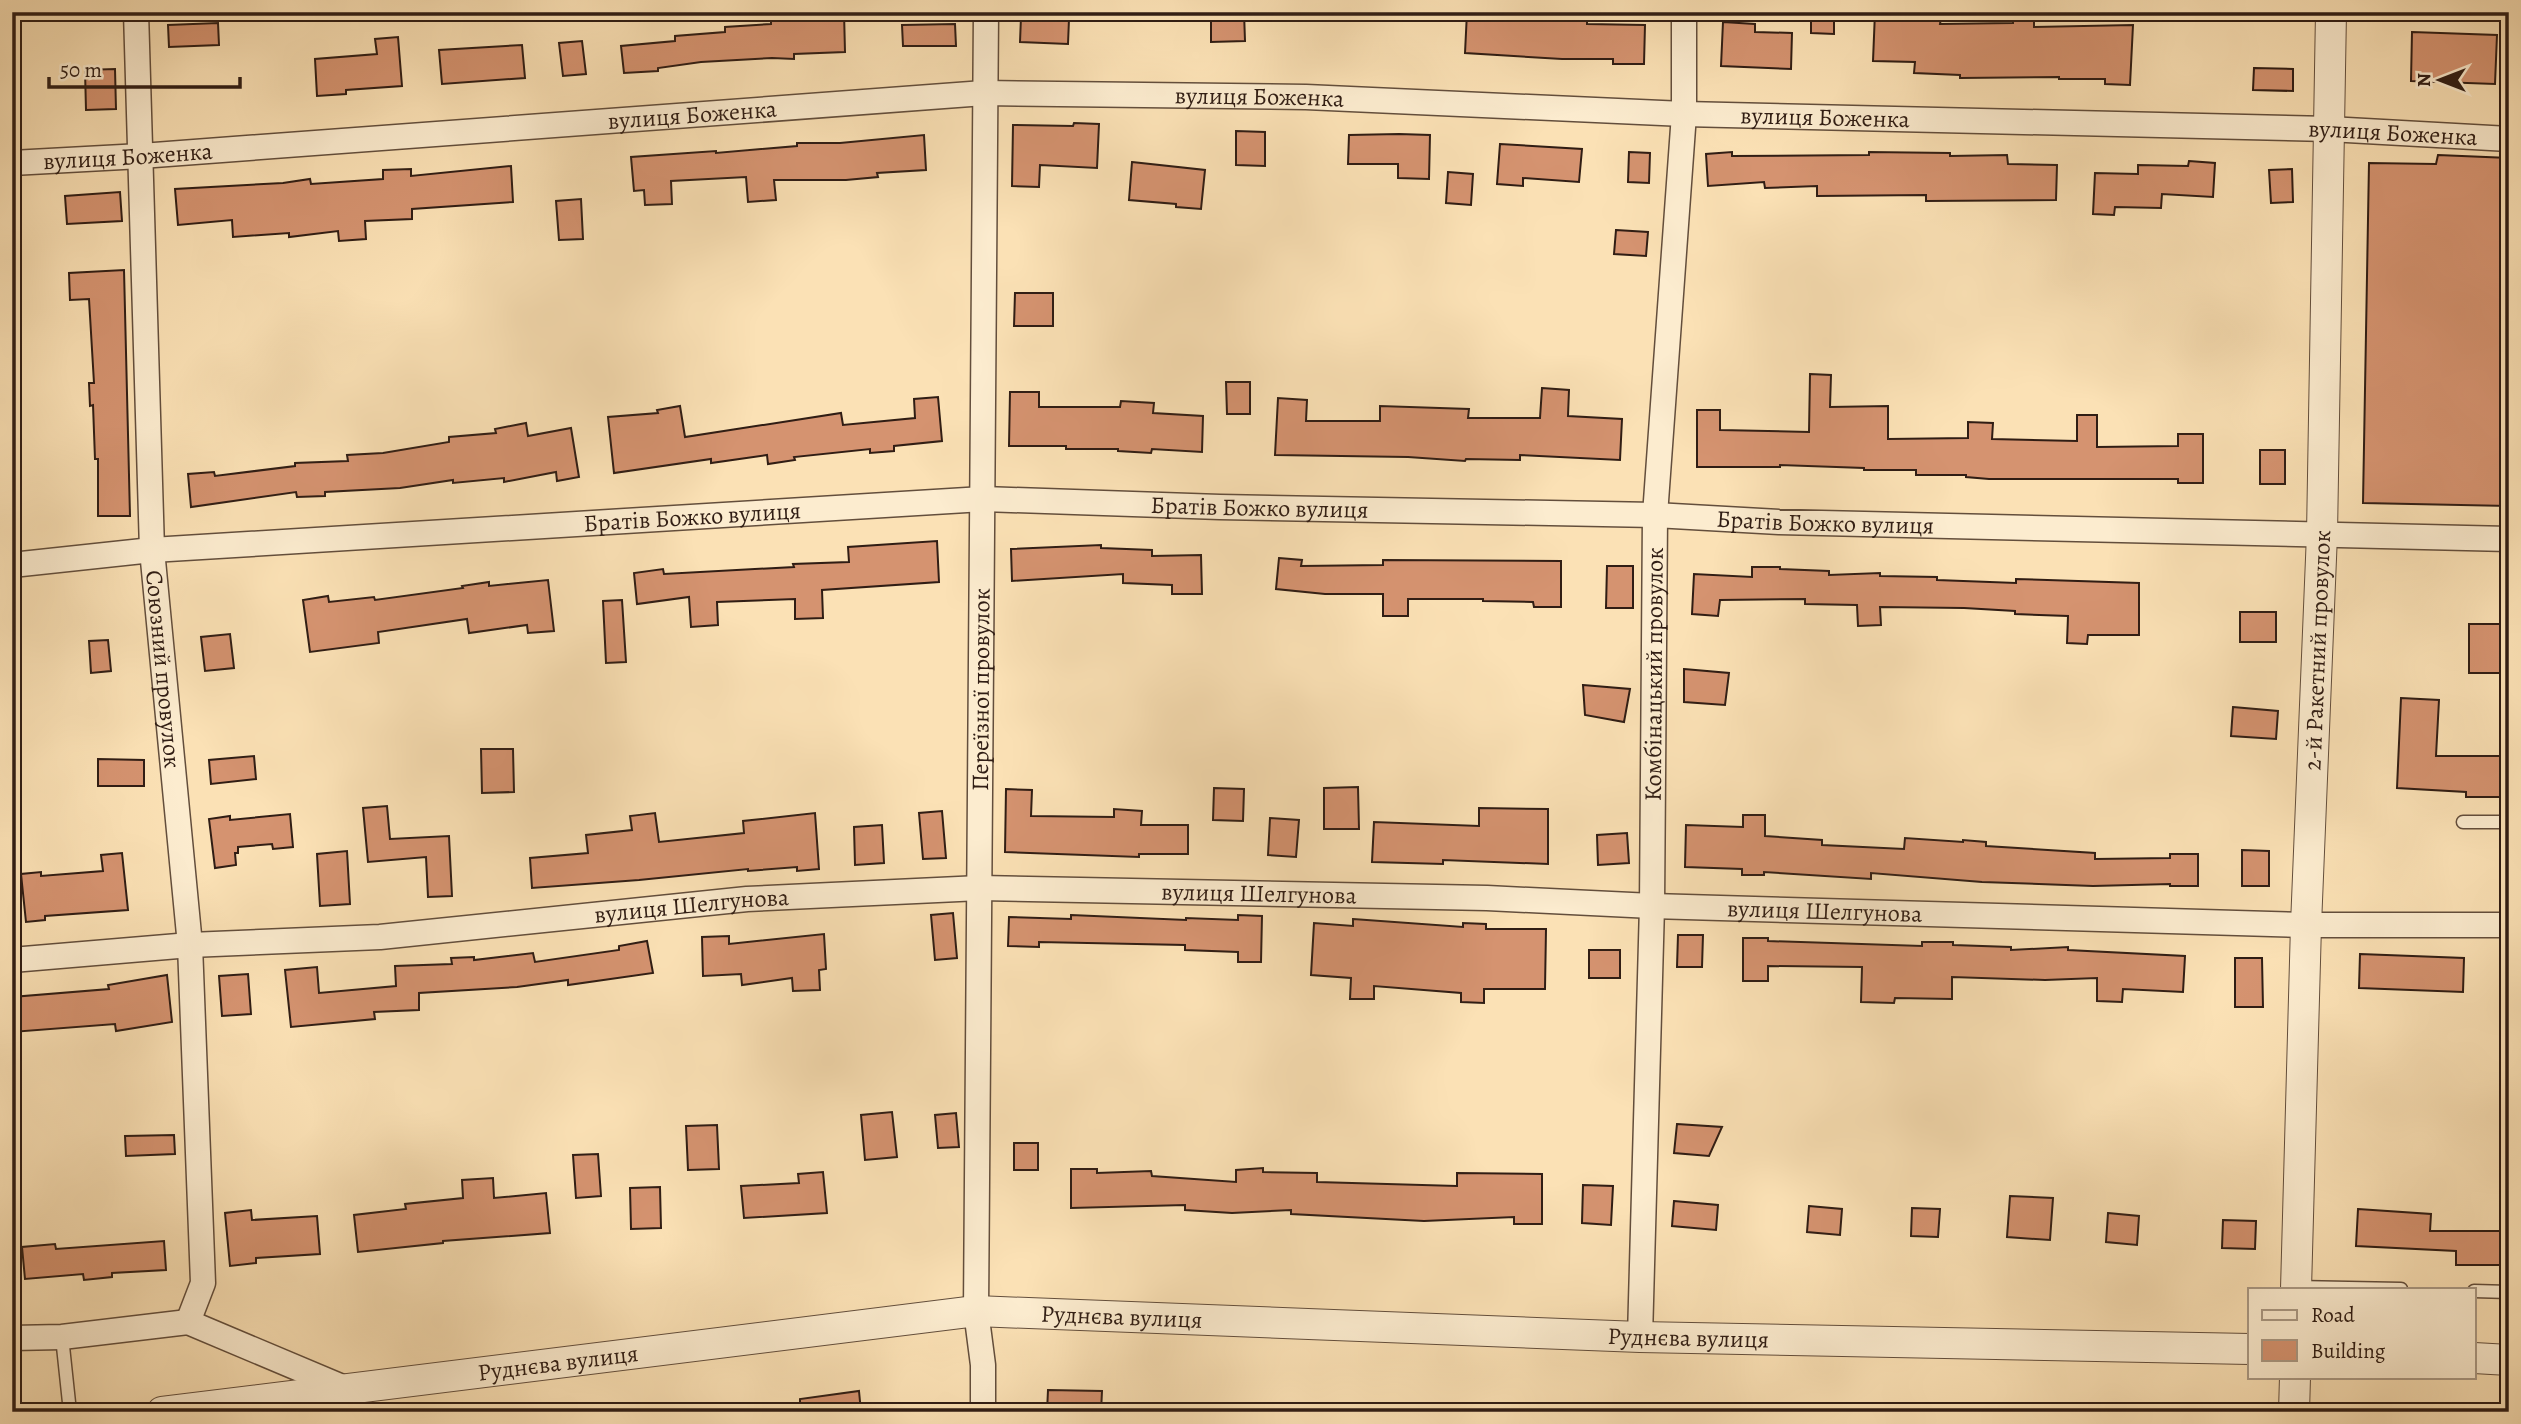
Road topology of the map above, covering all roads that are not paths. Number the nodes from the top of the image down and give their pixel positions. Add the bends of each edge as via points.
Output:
1 (136, 12) edge
2 (986, 12) edge
3 (1684, 12) edge
4 (2332, 12) edge
5 (984, 93) junction
6 (1684, 114) junction
7 (2329, 128) junction
8 (2509, 139) edge
9 (141, 156) junction
10 (12, 163) edge
11 (983, 499) junction
12 (1655, 515) junction
13 (2322, 534) junction
14 (2509, 540) edge
15 (152, 550) junction
16 (12, 565) edge
17 (2463, 822) dead end
18 (2509, 822) edge
19 (980, 888) junction
20 (1652, 906) junction
21 (2306, 925) junction
22 (2509, 925) edge
23 (190, 945) junction
24 (12, 960) edge
25 (2296, 1288) edge
26 (2476, 1291) edge
27 (2509, 1292) edge
28 (976, 1311) junction
29 (188, 1322) junction
30 (62, 1337) junction
31 (1640, 1337) junction
32 (12, 1338) edge
33 (2248, 1349) edge
34 (2476, 1358) edge
35 (2509, 1360) edge
36 (2295, 1378) edge
37 (347, 1389) junction
38 (212, 1409) edge
39 (70, 1412) edge
40 (162, 1412) edge
41 (983, 1412) edge
42 (2294, 1412) edge

1 - 9 street, Союзний провулок
2 - 5 street, Переїзної провулок
3 - 6 street, Комбінацький провулок
4 - 7 street, 2-й Ракетний провулок
5 - 6 street, вулиця Боженка via 1306,97
5 - 9 street, вулиця Боженка
5 - 11 street, Переїзної провулок
6 - 7 street, вулиця Боженка
6 - 12 street, Комбінацький провулок
7 - 8 street, вулиця Боженка
7 - 13 street, 2-й Ракетний провулок
9 - 10 street, вулиця Боженка
9 - 15 street, Союзний провулок
11 - 12 street, Братів Божко вулиця
11 - 15 street, Братів Божко вулиця
11 - 19 street, Переїзної провулок
12 - 13 street, Братів Божко вулиця
12 - 20 street, Комбінацький провулок
13 - 14 street, Братів Божко вулиця
13 - 21 street, 2-й Ракетний провулок
15 - 16 street, Братів Божко вулиця
15 - 23 street, Союзний провулок
17 - 18 lane
19 - 20 street, вулиця Шелгунова via 1487,898
19 - 23 street, вулиця Шелгунова via 747,899 380,937
19 - 28 street, Переїзної провулок
20 - 21 street, вулиця Шелгунова
20 - 31 street, Комбінацький провулок
21 - 22 street, вулиця Шелгунова
21 - 25 street, 2-й Ракетний провулок
23 - 24 street, вулиця Шелгунова
23 - 29 street, Союзний провулок via 203,1283
26 - 27 lane
28 - 31 street, Руднєва вулиця
28 - 37 street, Руднєва вулиця
28 - 41 street, Переїзної провулок
29 - 30 street, Руднєва вулиця
29 - 37 street, Руднєва вулиця
30 - 32 street, Руднєва вулиця
30 - 39 lane
31 - 33 street, Руднєва вулиця
34 - 35 street
36 - 42 street
37 - 38 street
38 - 40 street

